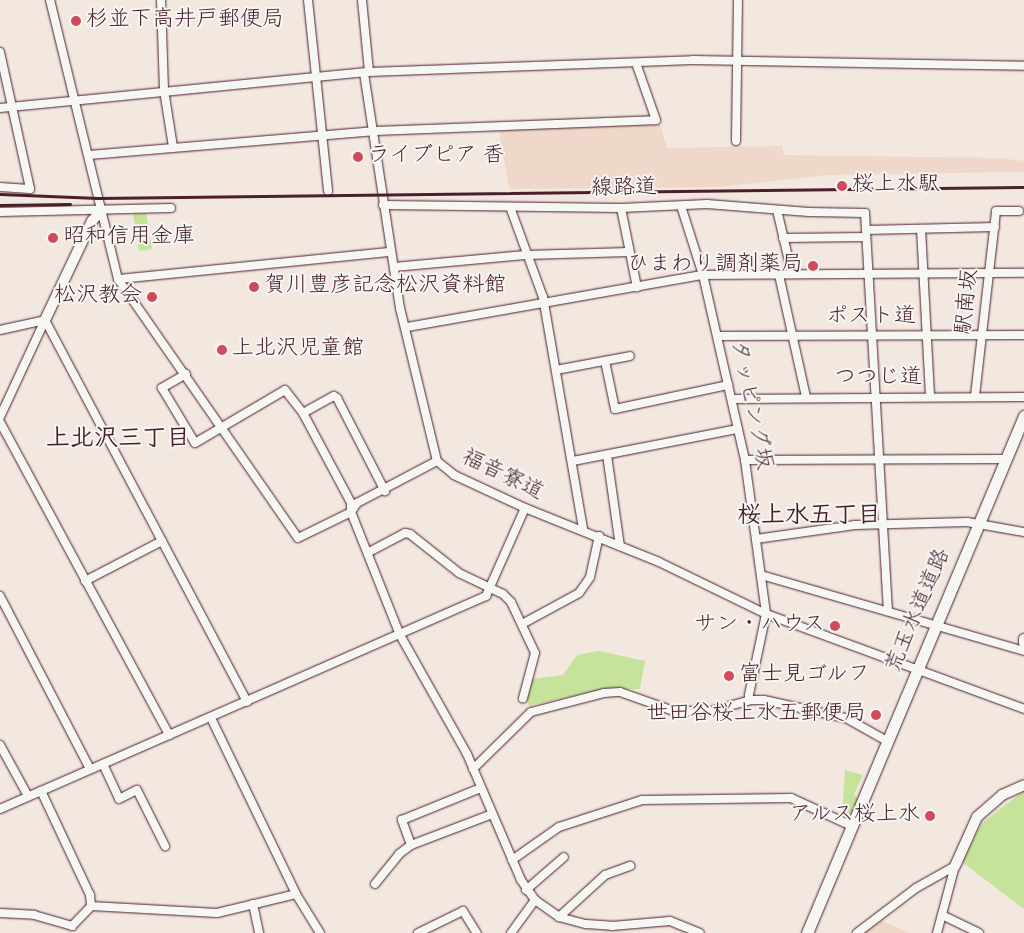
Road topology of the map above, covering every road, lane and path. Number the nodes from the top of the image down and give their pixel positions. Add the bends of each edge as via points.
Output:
1 (50, 0) edge
2 (161, 0) edge
3 (308, 0) edge
4 (362, 0) edge
5 (738, 0) edge
6 (0, 52) edge
7 (738, 60) junction
8 (636, 63) junction
9 (1024, 66) edge
10 (366, 72) junction
11 (317, 77) junction
12 (164, 90) junction
13 (75, 98) junction
14 (12, 106) junction
15 (0, 108) edge
16 (372, 131) junction
17 (323, 135) junction
18 (736, 141) dead end
19 (173, 147) junction
20 (89, 155) junction
21 (0, 187) edge
22 (328, 191) dead end
23 (383, 205) junction
24 (681, 206) junction
25 (510, 207) junction
26 (172, 208) dead end
27 (621, 208) junction
28 (776, 210) junction
29 (102, 211) junction
30 (1019, 211) dead end
31 (0, 212) edge
32 (995, 227) junction
33 (921, 229) junction
34 (866, 233) junction
35 (783, 238) junction
36 (390, 252) junction
37 (629, 252) junction
38 (528, 255) junction
39 (394, 267) junction
40 (923, 273) junction
41 (988, 273) junction
42 (1024, 273) edge
43 (792, 274) junction
44 (869, 274) junction
45 (703, 275) junction
46 (779, 275) junction
47 (118, 279) junction
48 (637, 287) junction
49 (543, 303) junction
50 (45, 320) junction
51 (407, 327) junction
52 (0, 330) edge
53 (982, 334) junction
54 (1024, 334) edge
55 (926, 335) junction
56 (718, 336) junction
57 (793, 336) junction
58 (872, 336) junction
59 (630, 356) dead end
60 (605, 361) junction
61 (556, 370) junction
62 (186, 374) junction
63 (728, 385) junction
64 (976, 396) junction
65 (806, 397) junction
66 (930, 397) junction
67 (1024, 397) edge
68 (875, 398) junction
69 (732, 399) junction
70 (303, 413) junction
71 (1024, 416) edge
72 (0, 417) edge
73 (0, 422) edge
74 (221, 428) junction
75 (738, 429) junction
76 (607, 455) junction
77 (879, 459) junction
78 (1005, 459) junction
79 (574, 460) junction
80 (746, 460) junction
81 (437, 461) junction
82 (384, 491) junction
83 (525, 508) junction
84 (351, 512) junction
85 (882, 524) junction
86 (977, 525) junction
87 (583, 529) junction
88 (1024, 532) edge
89 (598, 536) junction
90 (756, 539) junction
91 (162, 541) junction
92 (620, 546) junction
93 (369, 552) junction
94 (761, 575) junction
95 (85, 581) junction
96 (489, 590) junction
97 (0, 596) edge
98 (888, 611) junction
99 (766, 614) junction
100 (522, 624) junction
101 (935, 626) junction
102 (400, 634) junction
103 (1024, 639) edge
104 (1024, 643) edge
105 (1024, 651) edge
106 (915, 670) junction
107 (749, 694) dead end
108 (524, 698) dead end
109 (247, 702) junction
110 (1024, 709) edge
111 (211, 718) junction
112 (169, 735) junction
113 (887, 741) junction
114 (0, 745) edge
115 (103, 764) junction
116 (90, 769) junction
117 (473, 769) junction
118 (1024, 785) edge
119 (481, 788) junction
120 (41, 791) junction
121 (28, 796) junction
122 (0, 809) edge
123 (492, 814) junction
124 (852, 826) junction
125 (165, 846) dead end
126 (411, 846) junction
127 (564, 857) dead end
128 (513, 861) junction
129 (630, 866) dead end
130 (955, 866) junction
131 (375, 884) dead end
132 (526, 890) junction
133 (296, 894) junction
134 (535, 900) junction
135 (253, 904) junction
136 (91, 906) junction
137 (0, 913) edge
138 (942, 915) junction
139 (559, 917) junction
140 (612, 929) edge
141 (259, 933) edge
142 (320, 933) edge
143 (418, 933) edge
144 (477, 933) edge
145 (510, 933) edge
146 (700, 933) edge
147 (807, 933) edge
148 (857, 933) edge
149 (937, 933) edge
150 (980, 933) edge

1 - 13 street
2 - 12 street
3 - 11 street
4 - 10 street, 福音寮道
5 - 7 street
6 - 14 street
7 - 8 street
7 - 9 street
7 - 18 street
8 - 10 street
8 - 16 street via 656,120
10 - 11 street
10 - 16 street, 福音寮道
11 - 12 street
11 - 17 street
12 - 13 street
12 - 19 street
13 - 14 street
13 - 20 street
14 - 15 street
14 - 21 street via 30,189
16 - 17 street
16 - 23 street, 福音寮道
17 - 19 street
17 - 22 street
19 - 20 street
20 - 29 street
23 - 25 street, 線路道
23 - 36 street, 福音寮道
24 - 27 street, 線路道
24 - 28 street, 線路道 via 707,204
24 - 45 street, タッピング坂
25 - 27 street, 線路道
25 - 38 street
26 - 29 street
27 - 37 street
28 - 34 street, 線路道 via 865,213
28 - 35 street
29 - 31 street
29 - 47 street
29 - 50 street via 92,222
30 - 32 street, 駅南坂 via 996,211
32 - 33 street
32 - 41 street, 駅南坂
33 - 34 street
33 - 40 street
34 - 35 street
34 - 44 street
35 - 43 street
36 - 39 street, 福音寮道
36 - 47 street
37 - 38 street
37 - 48 street
38 - 39 street
38 - 49 street
39 - 51 street, 福音寮道 via 400,308
40 - 41 street
40 - 44 street
40 - 55 street
41 - 42 street
41 - 53 street, 駅南坂
43 - 44 street
43 - 46 street
44 - 58 street
45 - 46 street
45 - 48 street
45 - 56 street, タッピング坂
46 - 57 street
47 - 62 street
48 - 49 street
49 - 51 street
49 - 61 street
50 - 52 street
50 - 72 street
50 - 91 street
51 - 81 street, 福音寮道
53 - 54 street, ポスト道
53 - 55 street, ポスト道
53 - 64 street, 駅南坂
55 - 58 street, ポスト道
55 - 66 street
56 - 57 street, ポスト道
56 - 63 street, タッピング坂
57 - 58 street, ポスト道
57 - 65 street
58 - 68 street
59 - 60 street
60 - 61 street
60 - 63 street via 615,409
61 - 79 street
62 - 74 street
62 - 74 street via 162,388 195,443
63 - 69 street, タッピング坂
64 - 66 street, つつじ道
64 - 67 street, つつじ道
65 - 68 street, つつじ道
65 - 69 street, つつじ道
66 - 68 street, つつじ道
68 - 77 street
69 - 75 street, タッピング坂
70 - 74 street via 285,390
70 - 82 street via 334,396 337,398
70 - 84 street via 351,502
71 - 78 main road, 荒玉水道道路
73 - 95 street
74 - 84 street via 298,538
75 - 76 street
75 - 80 street, タッピング坂
76 - 79 street
76 - 92 street
77 - 78 street
77 - 80 street
77 - 85 street
78 - 86 main road, 荒玉水道道路
79 - 87 street
80 - 90 street, タッピング坂
81 - 82 street
81 - 83 street, 福音寮道 via 454,475
82 - 84 street via 357,503
83 - 87 street, 福音寮道
83 - 96 street
84 - 93 street
85 - 86 street via 968,522
85 - 90 street
85 - 98 street
86 - 88 street
86 - 101 main road, 荒玉水道道路
87 - 89 street, 福音寮道
89 - 92 street, 福音寮道
89 - 100 street via 590,577 579,593
90 - 94 street, タッピング坂
91 - 95 street
91 - 109 street
92 - 99 street, 福音寮道
93 - 96 street via 405,533 410,534 459,573
93 - 102 street
94 - 98 street
94 - 99 street, タッピング坂
95 - 112 street
96 - 100 street via 502,594 511,602
96 - 102 street via 486,596
97 - 116 street
98 - 101 street
99 - 106 street, 福音寮道
99 - 107 street, タッピング坂
100 - 108 street via 535,653
101 - 105 street
101 - 106 main road, 荒玉水道道路
102 - 109 street
102 - 117 street
103 - 104 street
106 - 110 street, 福音寮道
106 - 113 main road, 荒玉水道道路
109 - 111 street
111 - 112 street
111 - 133 street
112 - 115 street
113 - 117 street via 846,718 764,700 751,700 711,711 674,711 620,692 604,693 531,712
113 - 124 main road, 荒玉水道道路
114 - 121 street
115 - 116 street
115 - 125 street via 119,799 137,790
116 - 120 street
117 - 119 street
118 - 130 street via 1002,795 977,817
119 - 123 street
119 - 126 street via 402,820
120 - 121 street
120 - 136 street via 90,895
121 - 122 street
123 - 126 street
123 - 128 street
124 - 128 street via 791,798 642,800 559,827
124 - 147 main road, 荒玉水道道路
126 - 131 street via 399,854
127 - 132 street
128 - 132 street
129 - 139 street via 604,875
130 - 138 street
130 - 148 street via 916,888
132 - 134 street
133 - 135 street
133 - 142 street
134 - 139 street
134 - 145 street
135 - 136 street via 217,913
135 - 141 street
136 - 137 street via 72,926 34,915
138 - 149 street
138 - 150 street
139 - 140 street
140 - 146 street via 670,921
143 - 144 street via 463,911

